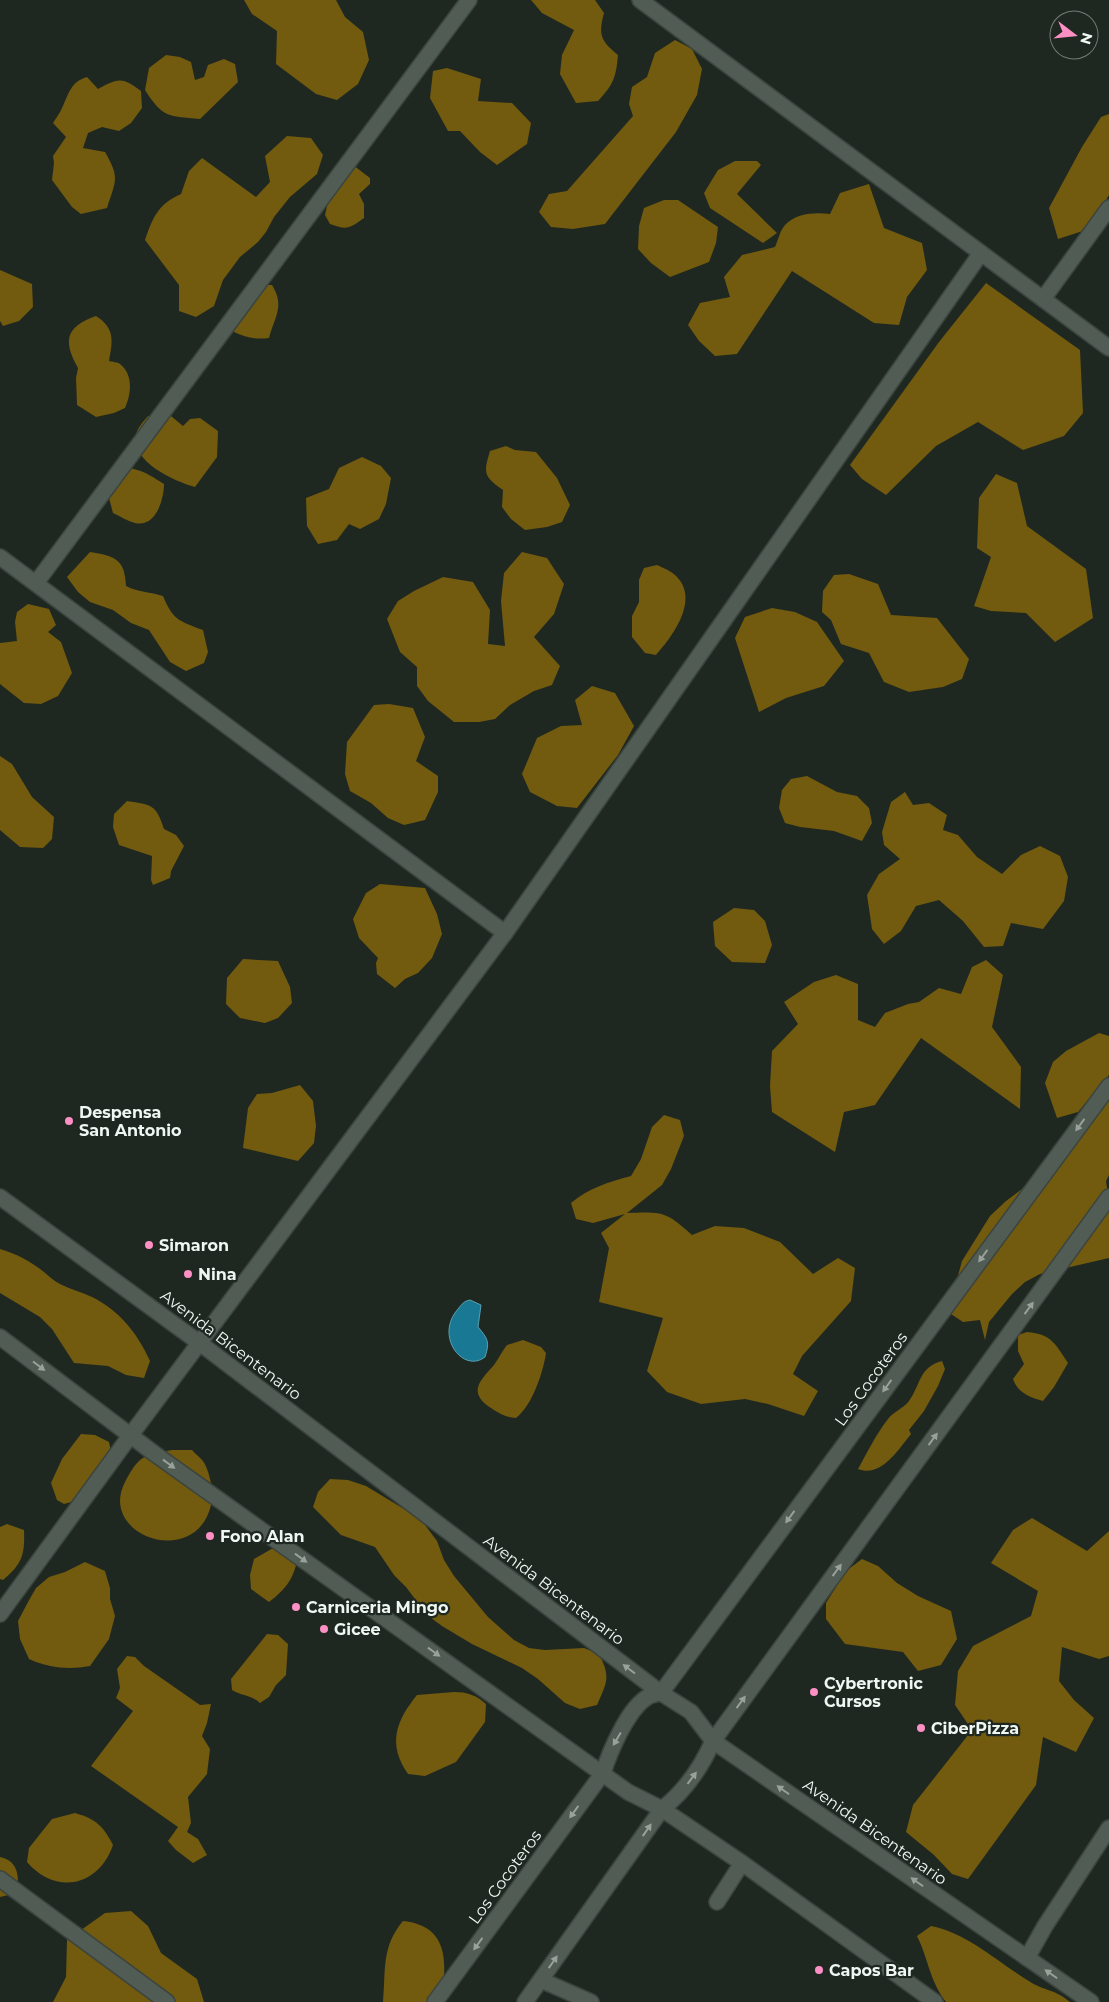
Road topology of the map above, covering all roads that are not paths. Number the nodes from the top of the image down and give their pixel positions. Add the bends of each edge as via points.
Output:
1 (469, 0) edge
2 (640, 0) edge
3 (1109, 208) edge
4 (980, 253) junction
5 (1043, 299) junction
6 (1109, 348) edge
7 (0, 557) edge
8 (36, 583) junction
9 (505, 933) junction
10 (1109, 1086) edge
11 (0, 1197) edge
12 (1109, 1198) edge
13 (0, 1337) edge
14 (200, 1344) junction
15 (130, 1436) junction
16 (0, 1614) edge
17 (661, 1692) junction
18 (713, 1741) junction
19 (603, 1773) junction
20 (662, 1809) junction
21 (1109, 1828) edge
22 (742, 1863) junction
23 (0, 1879) edge
24 (717, 1902) dead end
25 (1027, 1958) junction
26 (541, 1980) junction
27 (167, 2002) edge
28 (435, 2002) edge
29 (525, 2002) edge
30 (591, 2002) edge
31 (935, 2002) edge
32 (1091, 2002) edge

1 - 8 street
2 - 4 street
3 - 5 street
4 - 5 street
4 - 9 street
5 - 6 street
7 - 8 street
8 - 9 street
9 - 14 street
10 -> 17 street, Los Cocoteros
11 - 14 street, Avenida Bicentenario
18 -> 12 street
13 -> 15 street
14 - 15 street
17 -> 14 street, Avenida Bicentenario
15 - 16 street
15 -> 19 street
17 - 18 street, Avenida Bicentenario via 691,1712
17 -> 19 street via 647,1697 635,1709 611,1748
20 -> 18 street via 678,1796 704,1762
25 -> 18 street, Avenida Bicentenario
19 - 20 street via 628,1792
19 -> 28 street, Los Cocoteros
20 - 22 street
26 -> 20 street
21 - 25 street
22 - 24 street
22 - 31 street
23 - 27 street
32 -> 25 street, Avenida Bicentenario
26 - 29 street
26 - 30 street

